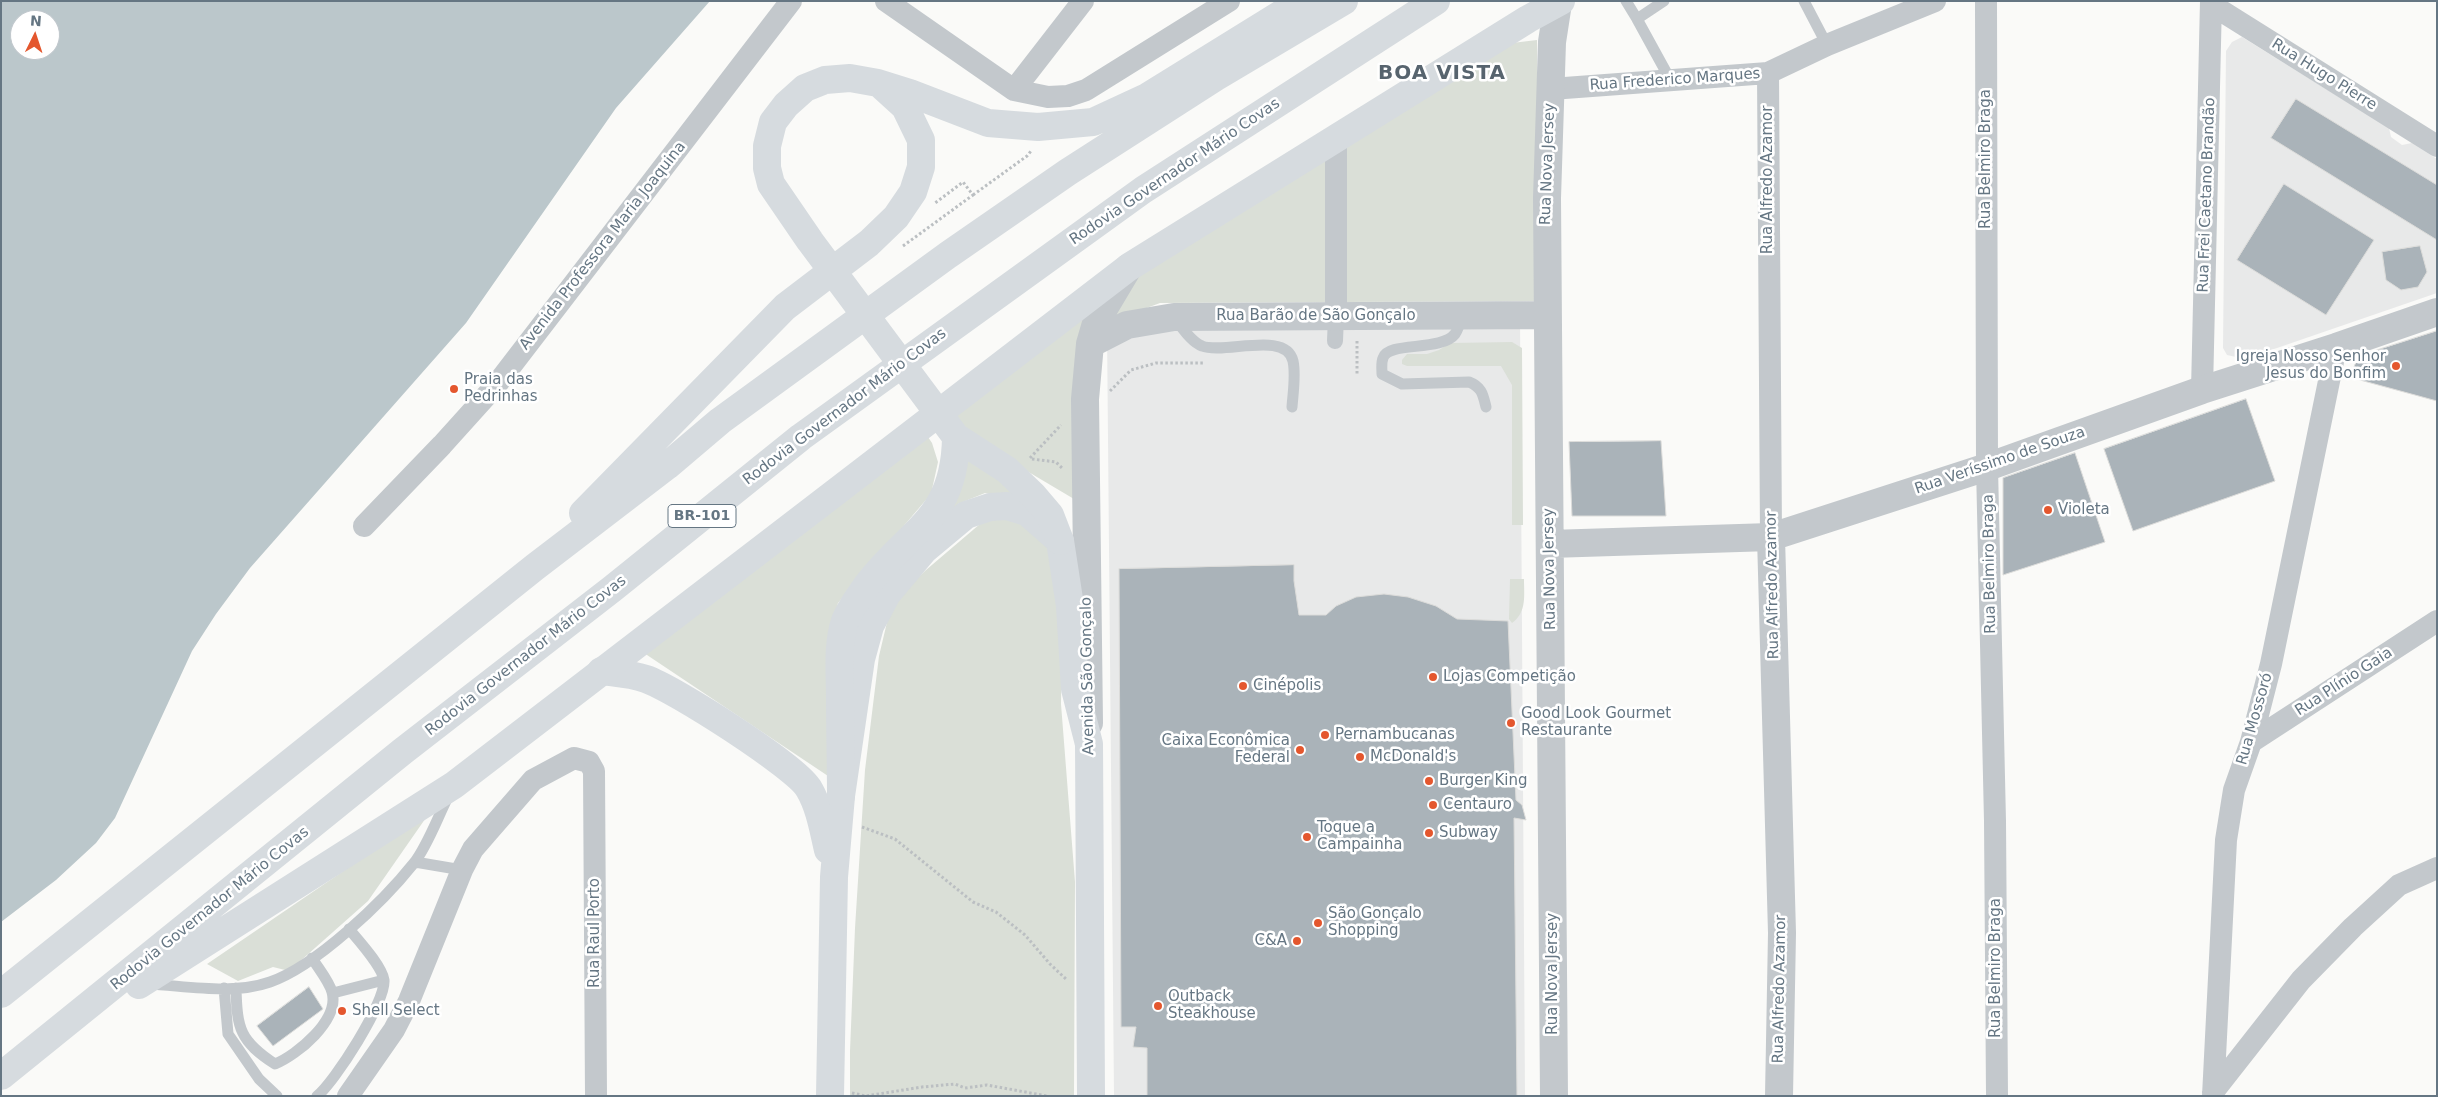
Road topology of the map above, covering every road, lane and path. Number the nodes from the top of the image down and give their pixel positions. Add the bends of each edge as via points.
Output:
1 (791, 1) edge
2 (886, 1) edge
3 (1083, 1) edge
4 (1229, 1) edge
5 (1302, 1) edge
6 (1344, 1) edge
7 (1436, 1) edge
8 (1626, 1) edge
9 (1664, 1) edge
10 (1804, 1) edge
11 (1935, 1) edge
12 (1986, 1) edge
13 (1560, 2) edge
14 (2212, 3) edge
15 (1528, 19) junction
16 (1637, 19) junction
17 (1552, 42) junction
18 (1828, 45) junction
19 (1768, 73) junction
20 (1671, 81) junction
21 (878, 83) junction
22 (1551, 89) junction
23 (1014, 90) junction
24 (1038, 127) junction
25 (1336, 139) junction
26 (2437, 146) edge
27 (952, 189) dead end
28 (973, 195) junction
29 (961, 204) dead end
30 (1129, 267) junction
31 (2437, 312) edge
32 (1546, 315) junction
33 (1462, 316) junction
34 (1174, 317) junction
35 (1336, 329) junction
36 (1357, 341) dead end
37 (1090, 344) junction
38 (2336, 347) junction
39 (1212, 363) dead end
40 (1357, 376) dead end
41 (2202, 390) junction
42 (1096, 396) junction
43 (1292, 407) dead end
44 (1486, 408) dead end
45 (953, 434) junction
46 (1023, 454) dead end
47 (1987, 467) junction
48 (364, 526) dead end
49 (1771, 537) junction
50 (1060, 541) junction
51 (1550, 544) junction
52 (535, 567) junction
53 (2437, 621) edge
54 (601, 671) junction
55 (2251, 742) junction
56 (1090, 744) junction
57 (454, 785) junction
58 (840, 809) junction
59 (415, 862) junction
60 (2437, 868) edge
61 (462, 870) junction
62 (834, 877) junction
63 (350, 929) junction
64 (312, 958) junction
65 (384, 980) junction
66 (142, 984) junction
67 (224, 988) junction
68 (236, 988) junction
69 (108, 992) junction
70 (332, 992) junction
71 (1, 994) edge
72 (1091, 1002) junction
73 (1, 1076) edge
74 (830, 1088) edge
75 (2213, 1094) edge
76 (277, 1096) edge
77 (317, 1096) edge
78 (348, 1096) edge
79 (596, 1096) edge
80 (1047, 1096) edge
81 (1091, 1096) edge
82 (1554, 1096) edge
83 (1779, 1096) edge
84 (1997, 1096) edge

1 - 48 street, Avenida Professora Maria Joaquina via 497,384
2 - 23 street
3 - 23 street
4 - 23 street via 1086,90 1068,96 1048,97
5 - 24 main road via 1207,61 1127,106 1093,122
6 - 52 main road via 1068,172 948,255 720,421
7 - 69 main road, Rodovia Governador Mário Covas / BR-101 via 1144,190 801,437 403,751
8 - 16 lane
9 - 16 lane
10 - 18 lane
11 - 18 street, Rua Frederico Marques
12 - 47 street, Rua Belmiro Braga
13 - 15 main road
13 - 17 street, Rua Nova Jersey
14 - 26 street, Rua Hugo Pierre
14 - 41 street, Rua Frei Caetano Brandão
15 - 17 street
15 - 25 main road
16 - 20 lane
17 - 22 street, Rua Nova Jersey
18 - 19 street, Rua Frederico Marques
19 - 20 street, Rua Frederico Marques
19 - 49 street, Rua Alfredo Azamor
20 - 22 street, Rua Frederico Marques
21 - 24 main road via 988,123
21 - 45 main road via 850,78 825,80 806,88 786,105 773,122 766,146 767,168 771,184 810,241
21 - 52 main road via 905,108 921,140 921,167 914,192 896,217 869,243 785,307 603,492
22 - 32 street, Rua Nova Jersey
24 - 28 path via 1028,156
25 - 30 main road
25 - 35 street
27 - 28 path via 963,182
28 - 29 path
30 - 37 street, Avenida São Gonçalo via 1097,320
30 - 54 main road
31 - 38 street, Rua Veríssimo de Souza
32 - 33 street, Rua Barão de São Gonçalo
32 - 51 street, Rua Nova Jersey
33 - 35 street, Rua Barão de São Gonçalo
33 - 44 lane via 1454,336 1424,347 1386,352 1382,358 1382,374 1402,384 1469,382 1481,389
34 - 35 street, Rua Barão de São Gonçalo
34 - 37 street, Rua Barão de São Gonçalo via 1127,325
34 - 43 lane via 1200,346 1213,350 1271,344 1284,348 1293,361
36 - 40 path
37 - 42 street, Avenida São Gonçalo
38 - 41 street, Rua Veríssimo de Souza
38 - 55 street, Rua Mossoró
39 - 42 path via 1156,363 1131,370
41 - 47 street, Rua Veríssimo de Souza
42 - 46 path via 1032,459
42 - 56 street, Avenida São Gonçalo
45 - 50 main road via 1007,470 1033,496 1050,516
45 - 58 main road via 952,480 942,502 928,521 880,568 855,602 846,621 839,650
47 - 49 street, Rua Veríssimo de Souza
47 - 84 street, Rua Belmiro Braga
49 - 51 street, Rua Veríssimo de Souza
49 - 83 street, Rua Alfredo Azamor via 1782,933
50 - 56 main road via 1070,606 1075,689
50 - 58 main road via 1027,512 1007,506 990,506 966,515 924,550 887,594 870,626 862,659
51 - 82 street, Rua Nova Jersey
52 - 71 main road
53 - 55 street, Rua Plínio Gaia
54 - 57 main road
54 - 62 main road via 646,679 676,692 785,765 809,787 819,811
55 - 75 street, Rua Mossoró via 2234,790 2226,840
56 - 72 main road, Avenida São Gonçalo
57 - 59 lane
57 - 66 main road
58 - 62 main road
58 - 72 path via 868,828 895,839 973,902 996,912 1025,935 1050,964
59 - 61 lane
59 - 63 lane
60 - 75 street via 2399,885 2347,933 2301,980
61 - 78 street via 409,1001 394,1030
61 - 79 street, Rua Raul Porto via 473,850 533,780 574,758 589,762 594,771
62 - 74 main road
63 - 64 lane
63 - 65 lane
64 - 68 lane via 304,966 269,983
64 - 70 lane
65 - 70 lane
65 - 77 lane via 380,1002 370,1023
66 - 67 lane
66 - 69 main road
67 - 68 lane
67 - 76 lane via 228,1034 259,1079
68 - 70 lane via 237,1021 247,1040 275,1064 290,1058 315,1035 330,1014
69 - 73 main road, Rodovia Governador Mário Covas / BR-101
72 - 81 main road, Avenida São Gonçalo
74 - 80 path via 866,1096 955,1084 965,1088 988,1085

